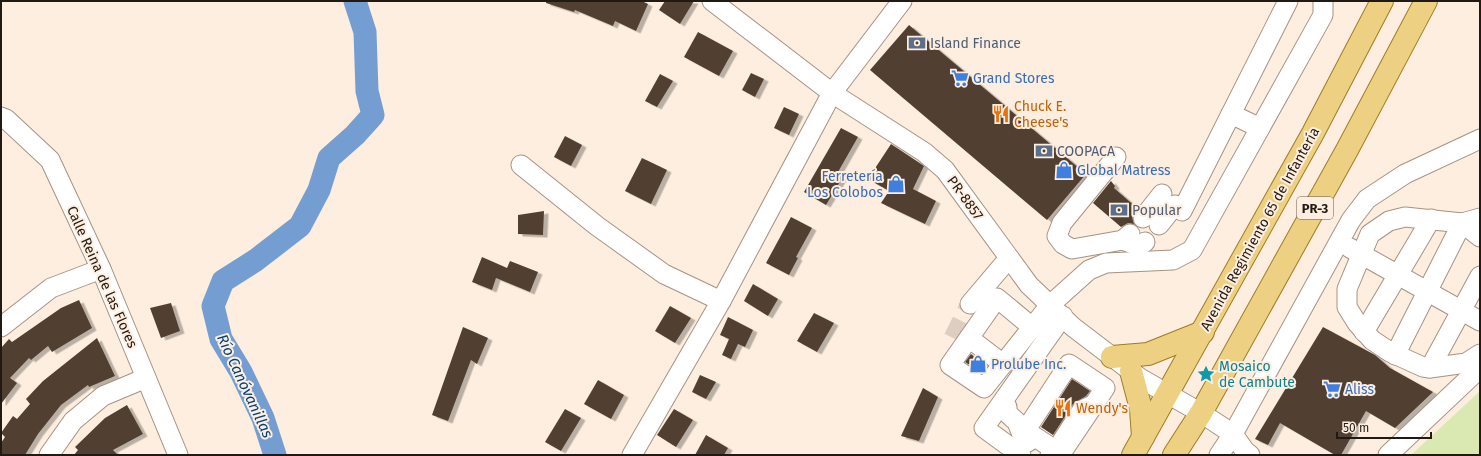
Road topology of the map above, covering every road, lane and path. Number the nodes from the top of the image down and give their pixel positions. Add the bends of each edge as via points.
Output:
1 (712, 1) edge
2 (902, 1) edge
3 (1288, 1) edge
4 (1322, 1) edge
5 (1369, 1) edge
6 (1382, 1) edge
7 (1426, 1) edge
8 (1442, 1) edge
9 (1364, 35) junction
10 (1381, 86) junction
11 (832, 93) junction
12 (1231, 114) junction
13 (1, 117) edge
14 (1260, 128) junction
15 (1480, 139) edge
16 (1116, 157) dead end
17 (521, 166) dead end
18 (1431, 219) junction
19 (1471, 220) edge
20 (1151, 221) dead end
21 (1480, 237) edge
22 (1133, 239) dead end
23 (1338, 242) junction
24 (1361, 254) junction
25 (1009, 258) junction
26 (101, 269) junction
27 (1398, 275) junction
28 (1480, 276) edge
29 (990, 292) junction
30 (1429, 292) junction
31 (721, 301) junction
32 (970, 304) tunnel mouth
33 (1461, 310) junction
34 (1056, 311) junction
35 (1480, 320) edge
36 (1, 326) edge
37 (1032, 327) junction
38 (1203, 332) junction
39 (1364, 332) junction
40 (961, 338) junction
41 (1480, 354) edge
42 (1396, 355) junction
43 (1112, 356) junction
44 (1003, 364) junction
45 (1430, 368) junction
46 (1480, 368) edge
47 (1131, 371) junction
48 (146, 378) junction
49 (1168, 395) junction
50 (1045, 398) junction
51 (1004, 405) junction
52 (1093, 405) junction
53 (1201, 413) junction
54 (1233, 434) junction
55 (1138, 446) edge
56 (1053, 454) edge
57 (49, 455) edge
58 (178, 455) edge
59 (632, 455) edge
60 (1021, 455) edge
61 (1174, 455) edge
62 (1219, 455) edge
63 (1250, 455) edge
64 (1388, 455) edge

1 - 11 street, PR-8857
2 - 11 street
3 - 12 street
4 - 14 street via 1323,16
5 - 9 main road via 1363,19
6 - 9 main road, Avenida Regimiento 65 de Infantería / PR-3
7 - 10 main road, PR-3
8 - 10 main road via 1406,64
9 - 38 main road, Avenida Regimiento 65 de Infantería / PR-3
10 - 53 main road, PR-3
11 - 25 street, PR-8857 via 924,152 945,170
11 - 31 street
12 - 14 street
12 - 20 street via 1173,204
13 - 26 street, Calle Reina de las Flores via 50,160
14 - 34 street via 1192,250 1173,260 1106,263 1089,270
15 - 23 street via 1405,174 1367,200
16 - 22 street via 1062,223 1058,236 1063,244 1072,249
17 - 31 street via 597,226 664,274
18 - 19 street
18 - 24 street via 1405,216 1390,221 1370,234
18 - 27 street
19 - 21 street
19 - 30 street
23 - 24 street
23 - 54 street
24 - 27 street
24 - 39 street via 1347,288 1347,307
25 - 29 street
25 - 34 street, PR-8857 via 1029,285
26 - 36 street via 51,288
26 - 48 street, Calle Reina de las Flores
27 - 30 street
27 - 39 street
28 - 33 street
29 - 32 street
29 - 37 street
29 - 40 street
30 - 33 street
30 - 42 street
31 - 59 street
33 - 35 street
33 - 45 street
34 - 37 street
34 - 43 street, PR-8857
34 - 51 street
37 - 44 street
38 - 43 main road via 1148,354
38 - 49 main road, Avenida Regimiento 65 de Infantería / PR-3
39 - 42 street
40 - 44 street
40 - 44 street via 950,365 984,388
41 - 45 street via 1466,363
42 - 45 street
43 - 47 street, PR-8857
46 - 64 street
47 - 49 street, PR-8857
47 - 55 main road via 1141,409
48 - 57 street via 103,396 74,421
48 - 58 street, Calle Reina de las Flores
49 - 53 street, PR-8857
49 - 55 main road, Avenida Regimiento 65 de Infantería / PR-3
50 - 51 street via 1027,409 1014,404
50 - 52 street via 1069,364 1105,388
50 - 52 street via 1029,425 1029,434 1052,448 1059,446 1082,410
51 - 56 street via 1017,422 1024,440
51 - 60 street via 984,428
52 - 56 street
53 - 54 street, PR-8857
53 - 61 main road, PR-3
54 - 62 street
54 - 63 street

